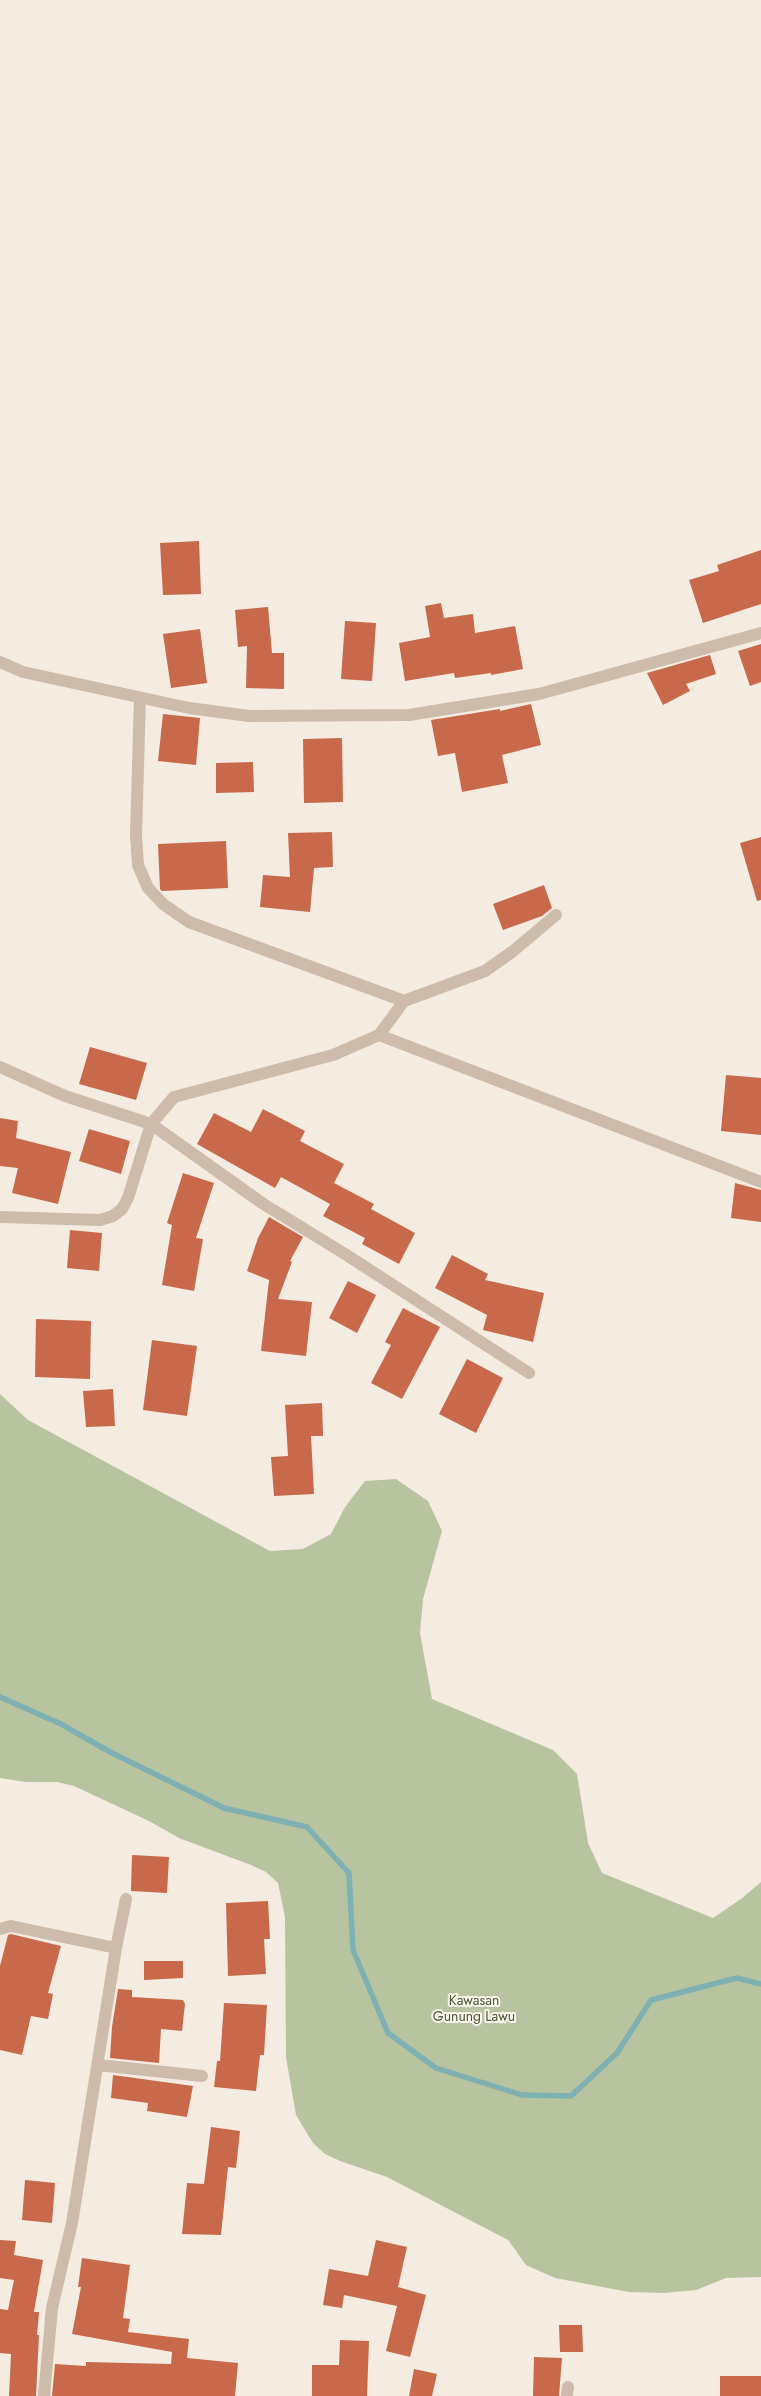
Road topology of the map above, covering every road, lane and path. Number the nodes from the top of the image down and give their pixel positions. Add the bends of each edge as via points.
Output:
1 (761, 633) edge
2 (0, 662) edge
3 (140, 698) junction
4 (556, 915) dead end
5 (404, 1001) junction
6 (379, 1034) junction
7 (0, 1067) edge
8 (151, 1124) junction
9 (761, 1182) edge
10 (0, 1218) edge
11 (529, 1373) dead end
12 (126, 1899) dead end
13 (0, 1929) edge
14 (116, 1948) junction
15 (98, 2065) junction
16 (202, 2076) dead end
17 (44, 2396) edge

1 - 3 street via 538,694 409,715 249,716
2 - 3 street via 23,672
3 - 5 street via 136,835 138,864 148,888 163,904 189,922
4 - 5 street via 484,972
5 - 6 street
6 - 8 street via 333,1055 174,1098
6 - 9 street
7 - 8 street via 65,1096
8 - 10 street via 128,1198 113,1216 100,1220
8 - 11 street via 262,1203
12 - 14 street
13 - 14 street via 11,1926
14 - 15 street
15 - 16 street
15 - 17 street via 72,2222 52,2308

